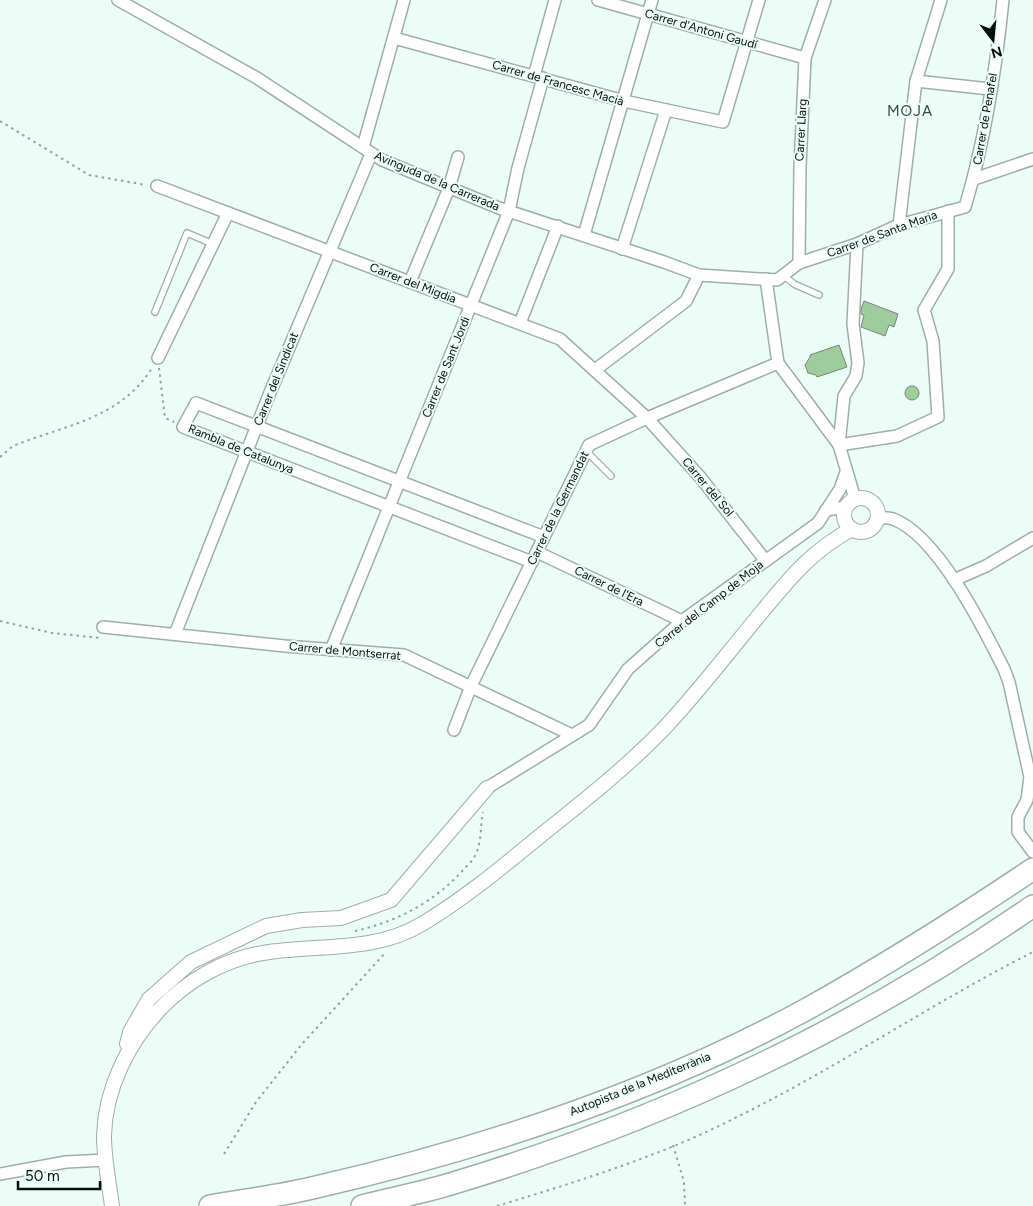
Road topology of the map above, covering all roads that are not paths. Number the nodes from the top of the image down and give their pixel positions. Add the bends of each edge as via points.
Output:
1 (118, 0) edge
2 (404, 0) edge
3 (555, 0) edge
4 (598, 0) edge
5 (652, 0) edge
6 (760, 0) edge
7 (824, 0) edge
8 (941, 0) edge
9 (1004, 0) edge
10 (648, 14) junction
11 (394, 38) junction
12 (747, 43) junction
13 (805, 58) junction
14 (539, 77) junction
15 (916, 81) junction
16 (990, 89) junction
17 (624, 102) junction
18 (666, 110) junction
19 (367, 150) junction
20 (458, 157) dead end
21 (1033, 159) edge
22 (974, 179) junction
23 (157, 186) road end
24 (449, 188) junction
25 (965, 207) joint
26 (509, 211) junction
27 (948, 211) junction
28 (228, 213) junction
29 (558, 226) junction
30 (899, 226) junction
31 (584, 235) junction
32 (213, 244) junction
33 (857, 244) junction
34 (622, 249) junction
35 (330, 252) junction
36 (799, 263) junction
37 (699, 275) junction
38 (783, 275) junction
39 (766, 279) junction
40 (410, 282) junction
41 (819, 295) dead end
42 (471, 305) junction
43 (155, 312) dead end
44 (520, 324) junction
45 (158, 358) road end
46 (778, 363) junction
47 (595, 370) junction
48 (647, 418) junction
49 (256, 426) junction
50 (839, 445) junction
51 (586, 451) junction
52 (246, 452) junction
53 (846, 472) junction
54 (611, 476) dead end
55 (399, 481) junction
56 (850, 503) junction
57 (389, 507) junction
58 (826, 510) junction
59 (877, 518) junction
60 (852, 529) junction
61 (544, 537) junction
62 (1033, 538) edge
63 (537, 552) junction
64 (765, 560) junction
65 (532, 562) junction
66 (954, 580) junction
67 (682, 621) junction
68 (103, 627) dead end
69 (175, 634) junction
70 (331, 650) junction
71 (471, 686) junction
72 (454, 730) dead end
73 (572, 735) junction
74 (488, 788) joint
75 (1033, 852) edge
76 (1033, 869) edge
77 (1033, 906) edge
78 (124, 1057) junction
79 (105, 1160) junction
80 (0, 1174) edge
81 (112, 1206) edge
82 (210, 1206) edge
83 (362, 1206) edge

1 - 19 street, Avinguda de la Carrerada via 257,78
2 - 11 street, Carrer del Sindicat
3 - 14 street, Carrer de Sant Jordi
4 - 10 street, Carrer d'Antoni Gaudí
5 - 10 street
6 - 12 street
7 - 13 street, Carrer Llarg
8 - 15 street
9 - 16 street, Carrer de Penafel
10 - 12 street, Carrer d'Antoni Gaudí
10 - 17 street
11 - 14 street, Carrer de Francesc Macià
11 - 19 street, Carrer del Sindicat
12 - 13 street, Carrer d'Antoni Gaudí
12 - 18 street, Carrer de Francesc Macià via 723,122
13 - 36 street, Carrer Llarg
14 - 17 street, Carrer de Francesc Macià
14 - 26 street, Carrer de Sant Jordi
15 - 16 street
15 - 30 street
16 - 22 street, Carrer de Penafel
17 - 18 street, Carrer de Francesc Macià
17 - 31 street
18 - 34 street
19 - 24 street, Avinguda de la Carrerada
19 - 35 street, Carrer del Sindicat
20 - 24 street
21 - 22 street
22 - 25 street, Carrer de Penafel
23 - 28 street, Carrer del Migdia
24 - 26 street, Avinguda de la Carrerada
24 - 40 street
25 - 27 street, Carrer de Santa Maria
26 - 29 street, Avinguda de la Carrerada
26 - 42 street, Carrer de Sant Jordi
27 - 30 street, Carrer de Santa Maria
27 - 50 street via 948,269 924,310 933,341 938,417 897,436
28 - 32 street
28 - 35 street, Carrer del Migdia
29 - 31 street, Avinguda de la Carrerada
29 - 44 street
30 - 33 street, Carrer de Santa Maria
31 - 34 street, Avinguda de la Carrerada
32 - 43 lane via 187,233
32 - 45 street
33 - 36 street, Carrer de Santa Maria
33 - 50 street via 853,324 858,363 856,376 844,396
34 - 37 street, Avinguda de la Carrerada
35 - 40 street, Carrer del Migdia
35 - 49 street, Carrer del Sindicat
36 - 38 street, Carrer de Santa Maria
37 - 39 street, Avinguda de la Carrerada
37 - 47 street via 686,301
38 - 39 street, Avinguda de la Carrerada via 777,280
38 - 41 lane via 794,284
39 - 46 street
40 - 42 street, Carrer del Migdia
42 - 44 street, Carrer del Migdia
42 - 55 street, Carrer de Sant Jordi
44 - 47 street, Carrer del Migdia via 560,339
46 - 48 street, Carrer de la Germandat
46 - 50 street
47 - 48 street, Carrer del Migdia
48 - 51 street, Carrer de la Germandat via 589,445
48 - 64 street, Carrer del Sol via 700,477
49 - 52 street, Carrer del Sindicat
49 - 52 street, Rambla de Catalunya via 196,403 183,427
49 - 55 street, Rambla de Catalunya
50 - 53 street
51 - 54 lane
51 - 61 street, Carrer de la Germandat
52 - 57 street, Rambla de Catalunya
52 - 69 street, Carrer del Sindicat
53 - 56 street
53 - 58 street, Carrer del Camp de Moja via 840,490
55 - 57 street, Carrer de Sant Jordi
55 - 61 street, Rambla de Catalunya
56 - 58 street
56 - 59 street via 865,499 873,504
56 - 60 street via 844,517
57 - 65 street, Rambla de Catalunya
57 - 70 street, Carrer de Sant Jordi
58 - 64 street, Carrer del Camp de Moja via 811,528
59 - 60 street via 868,530
59 - 66 street via 892,518 910,529 947,567
60 - 78 street via 820,548 792,576 671,721 624,767 453,904 419,926 373,942 263,953 214,969 176,994 145,1026
61 - 63 street, Carrer de la Germandat
62 - 66 street via 986,566
63 - 65 street, Carrer de la Germandat
63 - 67 street, Carrer de l'Era
64 - 67 street, Carrer del Camp de Moja
65 - 71 street, Carrer de la Germandat
66 - 75 street via 999,658 1009,682 1030,777 1027,800 1018,817 1018,832
67 - 73 street, Carrer del Camp de Moja via 628,669 589,725
68 - 69 street, Carrer de Montserrat
69 - 70 street, Carrer de Montserrat
70 - 71 street, Carrer de Montserrat via 404,655
71 - 72 street, Carrer de la Germandat
71 - 73 street, Carrer de Montserrat
73 - 74 street, Carrer del Camp de Moja
74 - 78 street via 391,900 341,918 266,926 191,962 144,1005 130,1032
76 - 82 highway, Autopista de la Mediterrània via 972,910 806,1009 696,1063 634,1089 475,1146 310,1189
77 - 83 highway via 849,1020 691,1098 510,1165 455,1183
78 - 79 street via 106,1111
79 - 80 street via 66,1162
79 - 81 street

